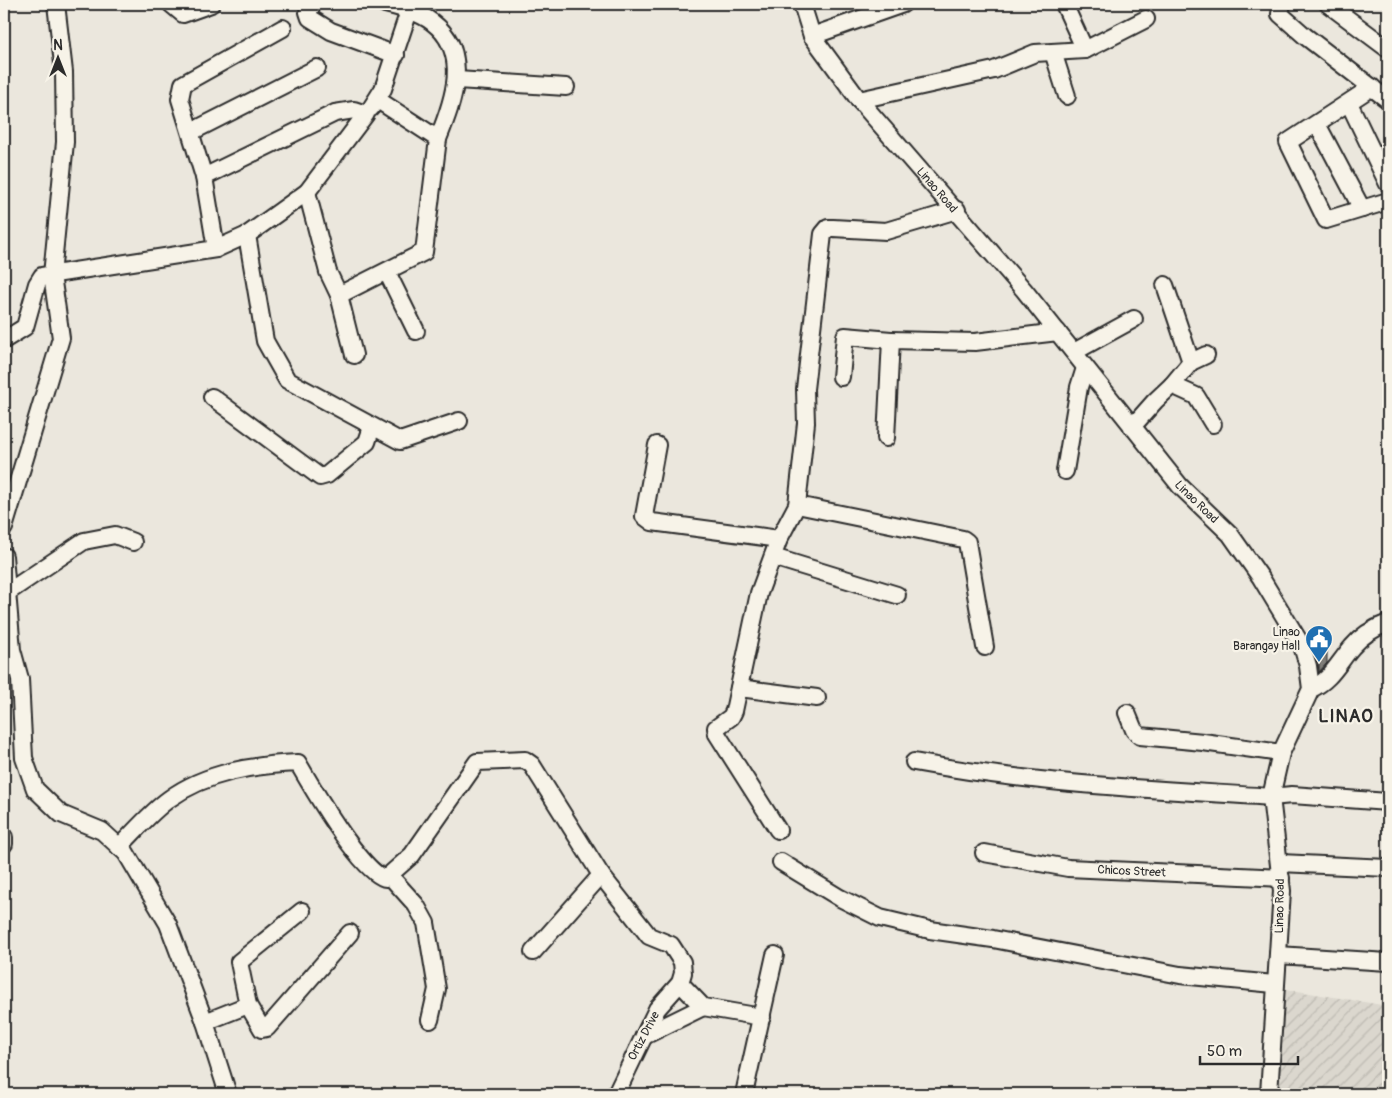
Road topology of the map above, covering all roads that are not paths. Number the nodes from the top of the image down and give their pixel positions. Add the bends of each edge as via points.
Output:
1 (56, 4) edge
2 (171, 4) edge
3 (211, 4) edge
4 (313, 4) edge
5 (385, 4) edge
6 (802, 4) edge
7 (903, 4) edge
8 (1064, 4) edge
9 (1282, 4) edge
10 (1328, 4) edge
11 (409, 11) junction
12 (1146, 19) dead end
13 (283, 28) dead end
14 (812, 36) junction
15 (1388, 48) edge
16 (1085, 50) junction
17 (1053, 52) junction
18 (396, 55) junction
19 (317, 68) dead end
20 (457, 80) junction
21 (566, 87) dead end
22 (1372, 87) junction
23 (1067, 96) dead end
24 (378, 100) junction
25 (860, 100) junction
26 (1388, 100) edge
27 (1349, 104) junction
28 (366, 114) junction
29 (1318, 124) junction
30 (190, 132) junction
31 (438, 139) junction
32 (204, 178) junction
33 (1388, 184) edge
34 (307, 192) junction
35 (1388, 201) edge
36 (1362, 209) junction
37 (957, 210) junction
38 (247, 235) junction
39 (216, 249) junction
40 (387, 272) junction
41 (52, 275) junction
42 (1165, 285) dead end
43 (338, 295) junction
44 (1134, 319) dead end
45 (416, 331) dead end
46 (1058, 332) junction
47 (4, 340) edge
48 (892, 340) junction
49 (1074, 352) junction
50 (354, 355) dead end
51 (1206, 355) dead end
52 (1191, 362) junction
53 (1085, 368) junction
54 (841, 377) dead end
55 (1172, 385) junction
56 (212, 397) dead end
57 (459, 421) dead end
58 (1213, 424) dead end
59 (372, 427) junction
60 (1132, 427) junction
61 (886, 438) dead end
62 (657, 445) dead end
63 (1065, 471) dead end
64 (797, 505) junction
65 (4, 528) edge
66 (779, 539) junction
67 (133, 542) dead end
68 (4, 556) edge
69 (773, 557) junction
70 (8, 592) junction
71 (897, 595) dead end
72 (1388, 623) edge
73 (985, 647) dead end
74 (738, 688) junction
75 (1311, 689) junction
76 (817, 698) dead end
77 (1127, 713) dead end
78 (1281, 753) junction
79 (914, 762) dead end
80 (1271, 797) junction
81 (1388, 802) edge
82 (778, 830) dead end
83 (4, 837) edge
84 (4, 844) edge
85 (119, 846) junction
86 (984, 853) dead end
87 (781, 862) dead end
88 (1388, 868) edge
89 (1280, 870) junction
90 (601, 875) junction
91 (390, 876) junction
92 (302, 911) dead end
93 (350, 933) dead end
94 (533, 952) dead end
95 (775, 955) dead end
96 (1278, 955) junction
97 (1388, 962) edge
98 (1274, 984) junction
99 (677, 986) junction
100 (248, 1005) junction
101 (703, 1007) junction
102 (762, 1017) junction
103 (430, 1020) dead end
104 (674, 1020) junction
105 (204, 1022) junction
106 (644, 1036) junction
107 (228, 1094) edge
108 (616, 1094) edge
109 (744, 1094) edge
110 (1269, 1094) edge

1 - 41 street via 64,72 65,142
2 - 3 street via 183,14
4 - 18 street via 308,12 310,18 331,32
5 - 11 street
6 - 14 street, Linao Road
7 - 14 street
8 - 16 street
9 - 22 street via 1280,14
10 - 15 street
11 - 18 street
11 - 20 street via 432,22 451,44
12 - 16 street
13 - 30 street via 184,84 180,99
14 - 25 street, Linao Road
16 - 17 street
17 - 23 street
17 - 25 street via 1035,53 994,70
18 - 24 street
19 - 30 street
20 - 21 street
20 - 31 street via 453,103
22 - 26 street
22 - 27 street
24 - 28 street
24 - 31 street
25 - 37 street, Linao Road
27 - 29 street
27 - 33 street
28 - 32 street via 354,110 335,113
28 - 34 street
29 - 36 street
29 - 36 street via 1288,142 1326,220
30 - 32 street
31 - 40 street via 424,252
32 - 39 street
34 - 38 street
34 - 43 street via 328,272
35 - 36 street
37 - 46 street, Linao Road
37 - 64 street via 886,231 828,228 823,234 805,389 806,423
38 - 39 street
38 - 59 street via 265,341 287,380
39 - 41 street
40 - 43 street
40 - 45 street
41 - 47 street via 40,279 25,327
41 - 65 street via 61,338
42 - 52 street
43 - 50 street
44 - 49 street
46 - 48 street via 975,342
46 - 49 street, Linao Road
48 - 54 street via 845,336
48 - 61 street
49 - 53 street, Linao Road
51 - 52 street
52 - 55 street
53 - 60 street, Linao Road
53 - 63 street
55 - 58 street via 1196,396
55 - 60 street
56 - 59 street via 320,476 327,475 367,442
57 - 59 street via 402,440
60 - 75 street, Linao Road via 1180,486 1230,534 1261,578 1302,646
62 - 66 street via 644,516 646,520
64 - 66 street
64 - 73 street via 963,539 970,548
66 - 69 street
67 - 70 street via 115,535 84,541
68 - 70 street
69 - 71 street
69 - 74 street via 759,593
70 - 85 street via 12,650 20,679 24,758 35,790 61,814 102,831
72 - 75 street via 1372,629 1352,647 1323,684
74 - 76 street
74 - 82 street via 731,717 718,726 717,734
75 - 78 street, Linao Road
77 - 78 street via 1140,736
78 - 80 street, Linao Road
79 - 80 street via 1009,778
80 - 81 street via 1292,795
80 - 89 street, Linao Road
83 - 84 street
85 - 91 street via 168,800 209,778 272,764 298,763 352,847 377,876
85 - 105 street via 168,924
86 - 89 street, Chicos Street via 1068,868
87 - 98 street via 880,918 930,930 1180,974
88 - 89 street, Chicos Street
89 - 96 street, Linao Road
90 - 91 street via 532,765 525,760 477,762 412,855
90 - 94 street
90 - 99 street via 649,936 671,945 679,954 683,973
91 - 103 street via 416,905 426,923 437,989
92 - 100 street via 239,962
93 - 100 street via 267,1028 260,1026
95 - 102 street
96 - 97 street
96 - 98 street, Linao Road
98 - 110 street, Linao Road
99 - 101 street
99 - 104 street
99 - 106 street, Ortiz Drive via 657,1009
100 - 105 street
101 - 102 street
101 - 104 street
102 - 109 street
104 - 106 street
105 - 107 street
106 - 108 street, Ortiz Drive

